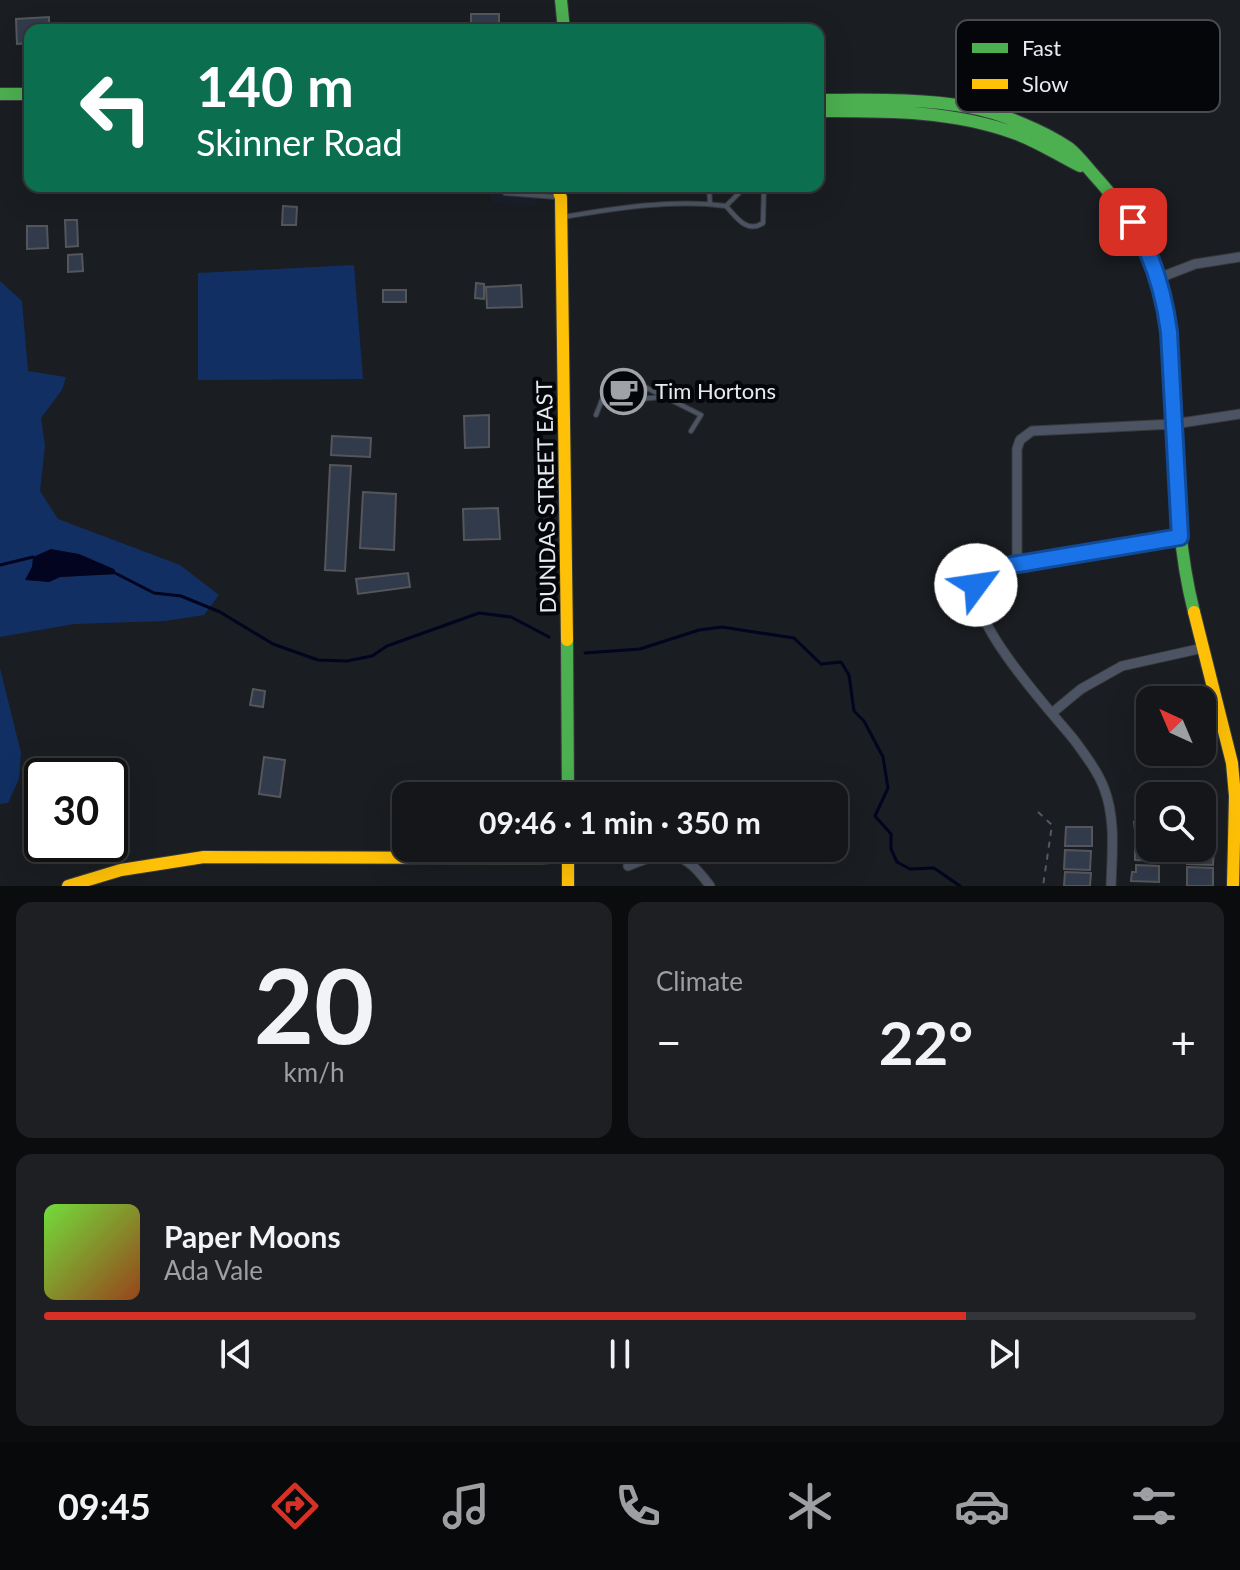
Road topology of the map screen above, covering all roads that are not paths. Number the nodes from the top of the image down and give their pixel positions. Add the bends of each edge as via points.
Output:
1 (561, 0) edge
2 (562, 24) edge
3 (0, 94) edge
4 (24, 94) edge
5 (824, 100) edge
6 (956, 105) edge
7 (824, 111) edge
8 (988, 112) edge
9 (1087, 170) junction
10 (561, 192) edge
11 (709, 192) edge
12 (739, 192) edge
13 (764, 192) edge
14 (710, 204) junction
15 (726, 206) junction
16 (561, 218) junction
17 (1240, 257) edge
18 (1159, 278) junction
19 (627, 382) dead end
20 (618, 383) dead end
21 (665, 397) junction
22 (627, 400) dead end
23 (618, 401) dead end
24 (601, 402) junction
25 (1240, 414) edge
26 (596, 415) dead end
27 (1174, 424) junction
28 (691, 431) dead end
29 (1180, 537) junction
30 (1017, 564) junction
31 (1203, 648) junction
32 (1052, 713) junction
33 (568, 782) edge
34 (392, 858) edge
35 (568, 862) edge
36 (628, 866) dead end
37 (88, 882) edge
38 (68, 886) edge
39 (568, 886) edge
40 (710, 886) edge
41 (1111, 886) edge
42 (1233, 886) edge

1 - 2 street
3 - 4 street
5 - 6 street
7 - 9 street via 913,112 969,120 1035,141
8 - 9 street via 1070,149
9 - 18 street via 1133,222
10 - 16 street, DUNDAS STREET EAST
11 - 14 lane
12 - 15 lane
13 - 15 lane via 759,227 740,221
14 - 15 lane
14 - 16 lane via 613,208
16 - 33 street, DUNDAS STREET EAST
17 - 18 street via 1195,264
18 - 27 street via 1169,332
19 - 21 lane
20 - 24 lane via 608,385
21 - 22 lane
21 - 28 lane via 701,415
23 - 24 lane
24 - 26 lane
25 - 27 street
27 - 29 street
27 - 30 street via 1025,435 1017,449
29 - 30 street
29 - 31 street
30 - 32 street via 982,574 976,585 979,606 997,644
31 - 32 street via 1122,666
31 - 42 street via 1232,763
32 - 41 street via 1105,789 1112,824
34 - 37 street via 213,857 141,865
35 - 39 street
36 - 40 street via 654,855 680,857 694,864
37 - 38 street

